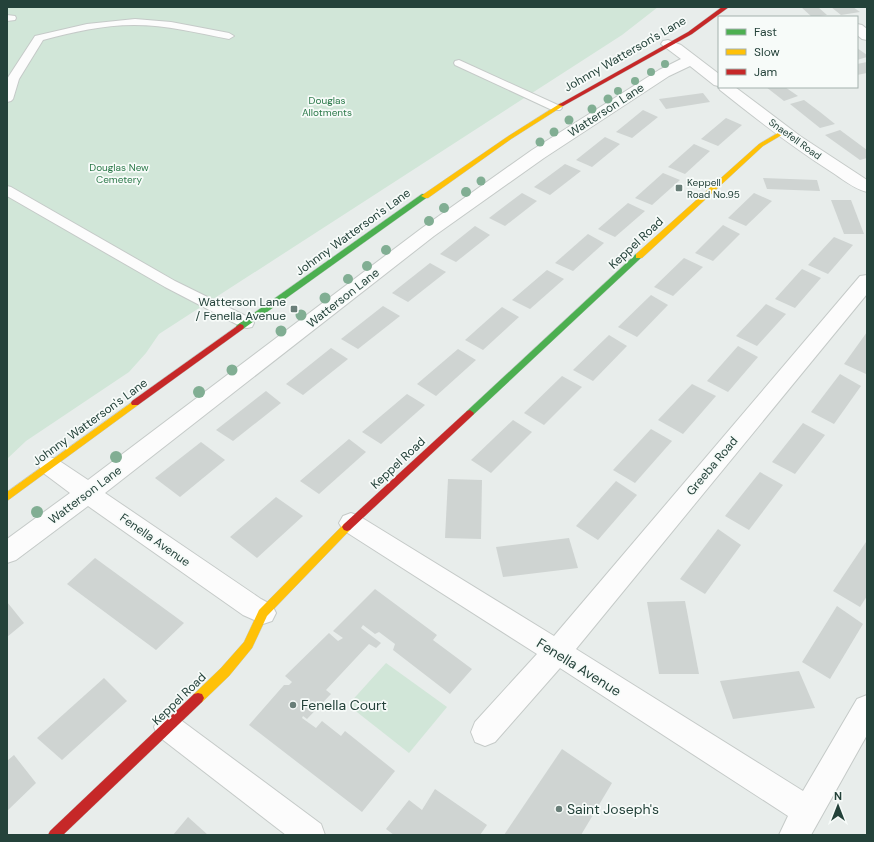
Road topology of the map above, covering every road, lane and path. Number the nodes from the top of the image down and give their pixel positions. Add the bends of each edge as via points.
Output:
1 (726, 7) edge
2 (858, 29) edge
3 (229, 36) dead end
4 (867, 36) edge
5 (668, 44) junction
6 (690, 60) junction
7 (459, 63) dead end
8 (718, 81) edge
9 (726, 88) edge
10 (7, 99) edge
11 (556, 108) junction
12 (783, 132) junction
13 (867, 188) edge
14 (7, 190) edge
15 (867, 281) edge
16 (247, 323) junction
17 (50, 466) junction
18 (88, 493) junction
19 (7, 496) edge
20 (351, 523) junction
21 (7, 553) edge
22 (263, 613) junction
23 (557, 652) junction
24 (867, 708) edge
25 (168, 727) junction
26 (485, 732) dead end
27 (801, 823) edge
28 (54, 835) edge
29 (310, 835) edge

1 - 5 main road, Johnny Watterson's Lane via 716,16
2 - 4 street
3 - 10 lane via 136,22 73,28 39,38 14,79
5 - 6 street
5 - 11 main road, Johnny Watterson's Lane
6 - 8 street
6 - 18 street, Watterson Lane via 664,73 538,154 428,232
7 - 11 lane
9 - 12 street, Snaefell Road
11 - 16 main road, Johnny Watterson's Lane via 419,199
12 - 13 street, Snaefell Road
12 - 20 main road, Keppel Road via 761,145 740,163
14 - 16 lane via 170,284
15 - 23 street, Greeba Road
16 - 17 main road, Johnny Watterson's Lane
17 - 18 street, Fenella Avenue
17 - 19 main road, Johnny Watterson's Lane
18 - 21 street, Watterson Lane
18 - 22 street, Fenella Avenue
20 - 22 main road, Keppel Road
20 - 23 street, Fenella Avenue
22 - 25 main road, Keppel Road via 248,646
23 - 26 street
23 - 27 street, Fenella Avenue
24 - 27 street
25 - 28 main road, Keppel Road
25 - 29 street

